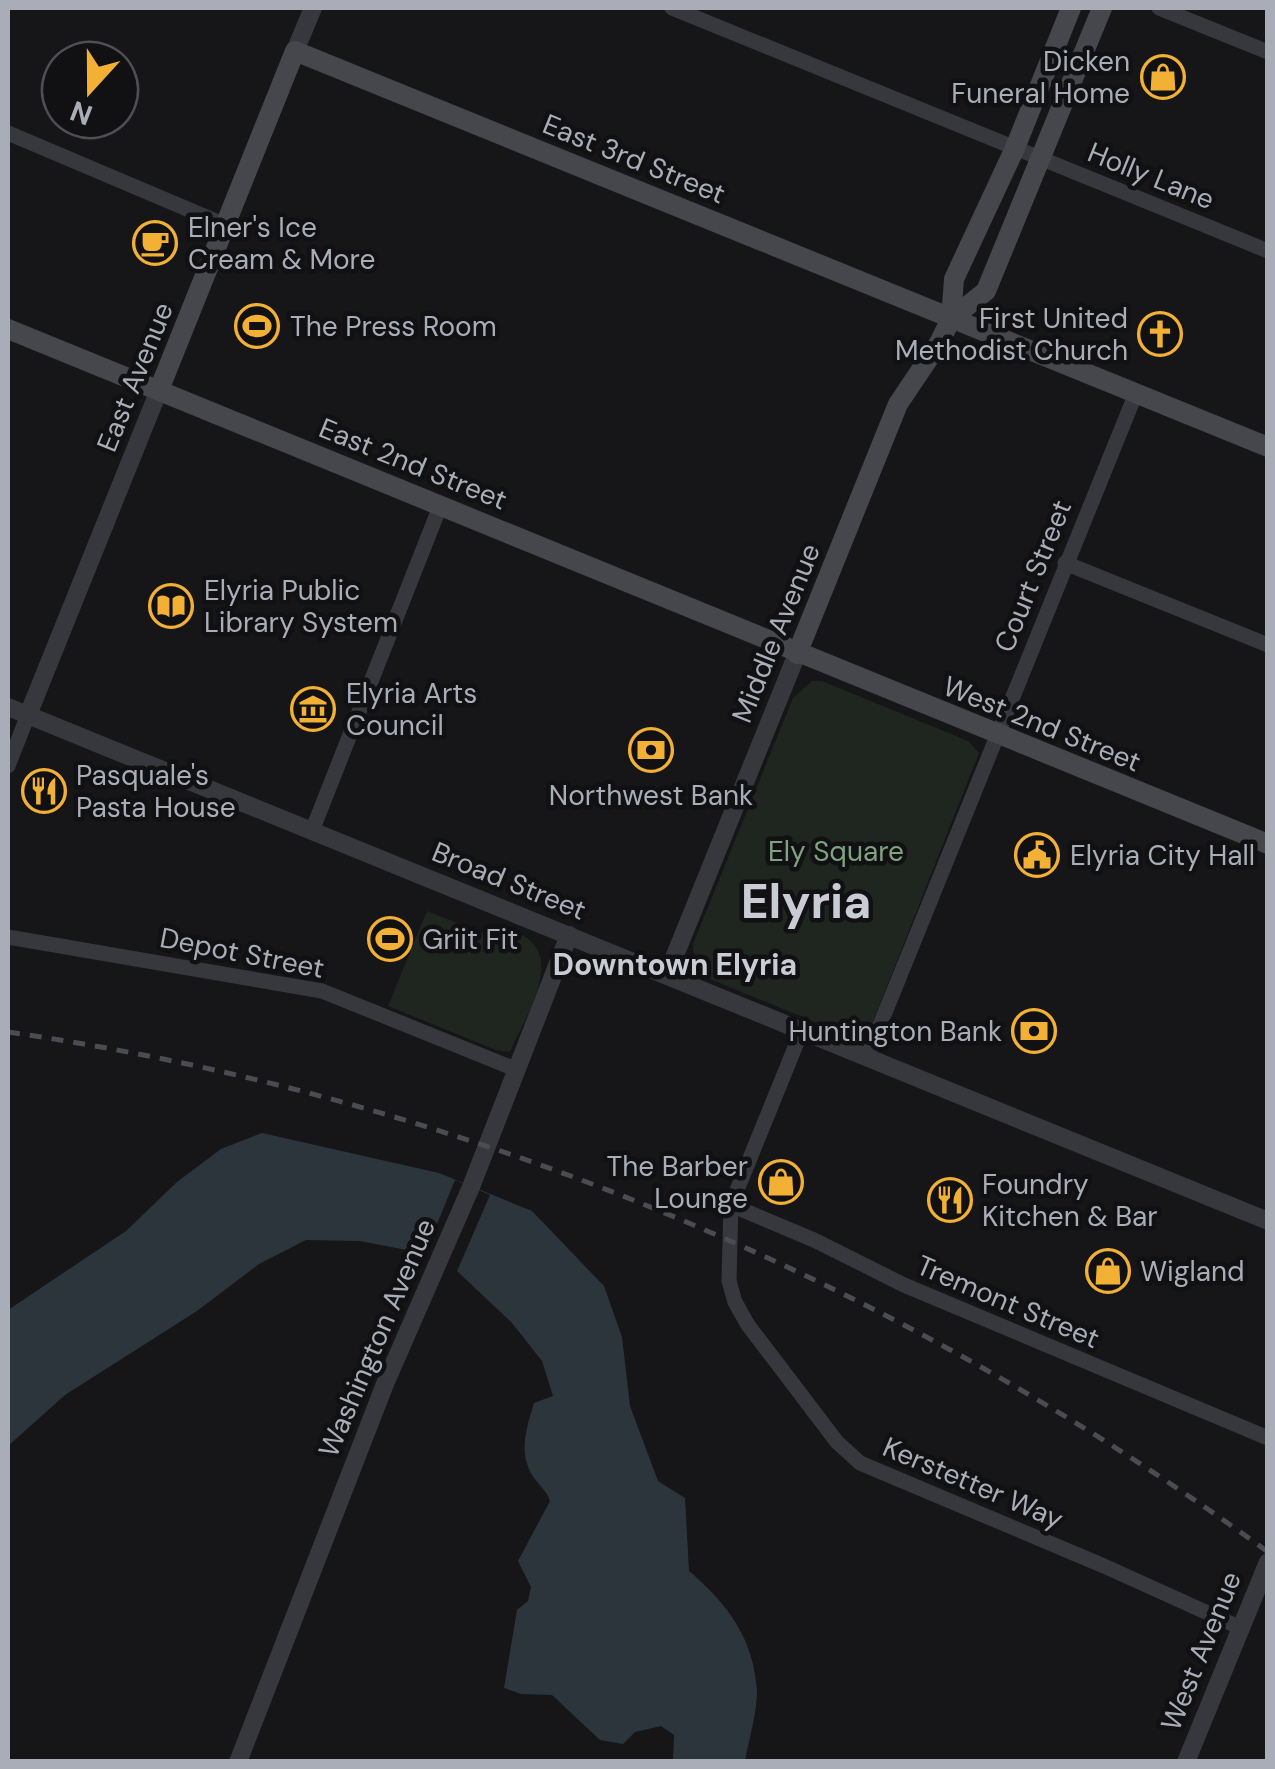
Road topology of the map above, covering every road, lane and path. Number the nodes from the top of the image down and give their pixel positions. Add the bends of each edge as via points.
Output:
1 (313, 8) edge
2 (672, 8) edge
3 (1071, 8) edge
4 (1102, 8) edge
5 (1159, 8) edge
6 (295, 51) junction
7 (1268, 52) edge
8 (8, 134) edge
9 (1015, 148) junction
10 (1039, 157) junction
11 (226, 225) junction
12 (1268, 251) edge
13 (951, 318) junction
14 (8, 329) edge
15 (159, 390) junction
16 (1136, 393) junction
17 (1268, 447) edge
18 (441, 504) junction
19 (1064, 563) junction
20 (1268, 645) edge
21 (796, 654) junction
22 (8, 707) edge
23 (28, 715) junction
24 (995, 735) junction
25 (8, 766) edge
26 (312, 831) junction
27 (1268, 844) edge
28 (568, 936) junction
29 (8, 937) edge
30 (667, 975) junction
31 (802, 1030) junction
32 (868, 1057) junction
33 (515, 1069) junction
34 (731, 1206) junction
35 (1268, 1221) edge
36 (1268, 1438) edge
37 (1268, 1562) edge
38 (1240, 1628) junction
39 (238, 1762) edge
40 (1186, 1762) edge

1 - 6 street, East Avenue
2 - 9 street, Holly Lane
3 - 9 main road, Middle Avenue
4 - 10 main road, Middle Avenue
5 - 7 street
6 - 11 main road, East Avenue
6 - 13 main road, East 3rd Street
8 - 11 street
9 - 10 street, Holly Lane
9 - 13 main road, Middle Avenue via 954,279
10 - 12 street, Holly Lane
10 - 13 main road, Middle Avenue via 986,291
11 - 15 main road, East Avenue
13 - 16 main road, East 3rd Street
13 - 21 main road, Middle Avenue via 898,404
14 - 15 main road, East 2nd Street
15 - 18 main road, East 2nd Street
15 - 23 street, East Avenue
16 - 17 main road, East 3rd Street
16 - 19 street, Court Street
18 - 21 main road, East 2nd Street
18 - 26 street
19 - 20 street
19 - 24 street, Court Street
21 - 24 main road, West 2nd Street
21 - 30 street, Middle Avenue
22 - 23 street, Broad Street
23 - 25 street, East Avenue
23 - 26 street, Broad Street
24 - 27 main road, West 2nd Street
24 - 32 street, Court Street
26 - 28 street, Broad Street
28 - 30 street, Broad Street
28 - 33 street, Washington Avenue
29 - 33 street, Depot Street via 322,992
30 - 31 street, Broad Street
31 - 32 street, Broad Street
31 - 34 street, Kerstetter Way
32 - 35 street, Broad Street
33 - 39 street, Washington Avenue
34 - 36 street, Tremont Street
34 - 38 street, Kerstetter Way via 735,1302 851,1456
37 - 38 street, West Avenue
38 - 40 street, West Avenue

